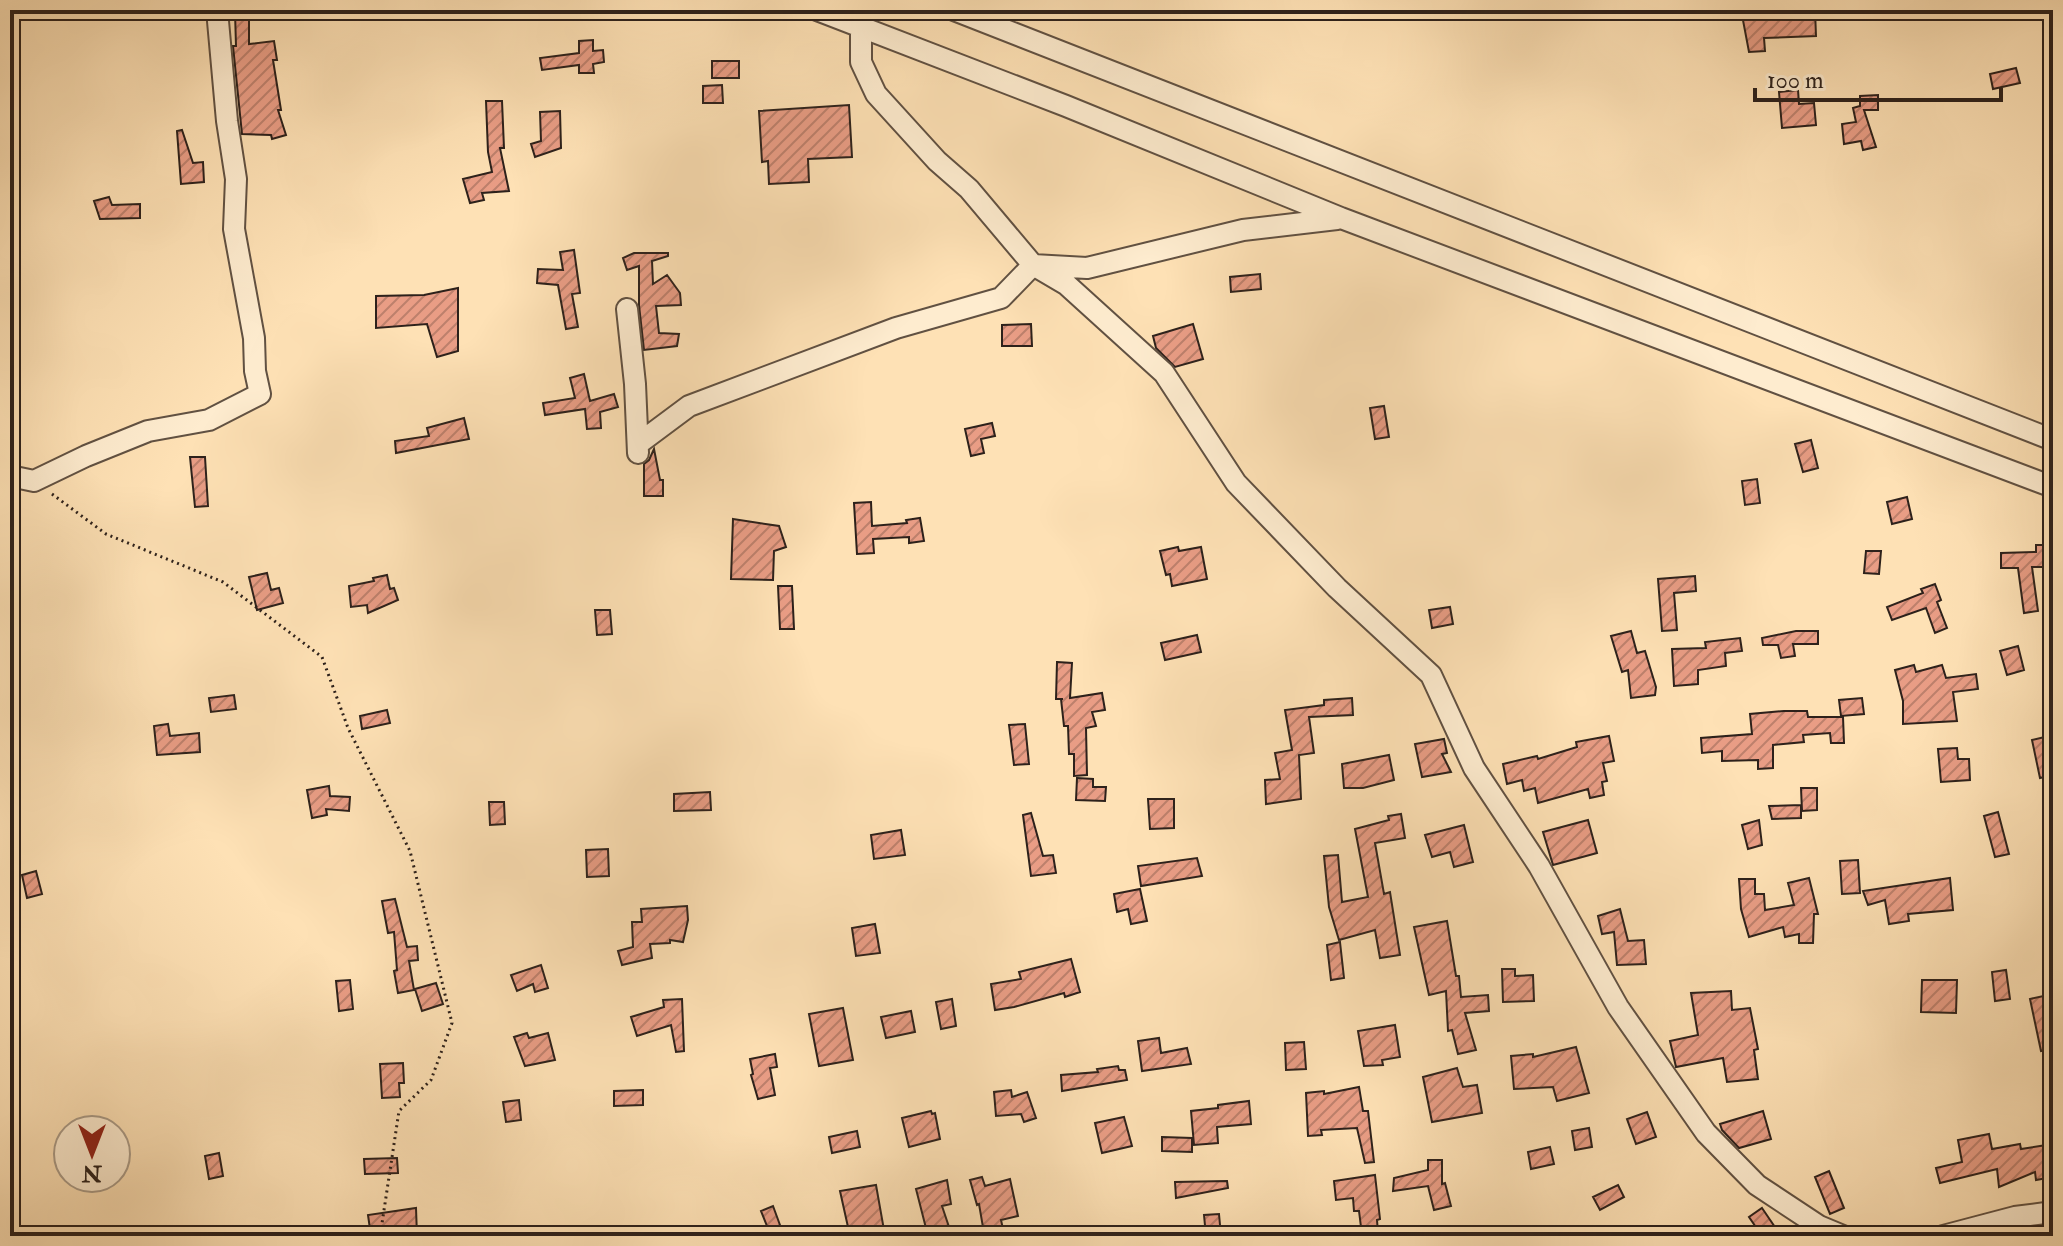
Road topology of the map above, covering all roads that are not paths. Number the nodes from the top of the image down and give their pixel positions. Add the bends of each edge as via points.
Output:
1 (217, 10) edge
2 (817, 10) edge
3 (954, 10) edge
4 (861, 27) junction
5 (1341, 218) junction
6 (1033, 265) junction
7 (627, 309) dead end
8 (2053, 440) edge
9 (10, 476) edge
10 (2053, 487) edge
11 (2053, 1212) edge
12 (1843, 1236) edge
13 (1943, 1236) edge

1 - 9 street via 236,179 234,229 260,394 209,420 148,431 34,481
2 - 4 street
3 - 8 street
4 - 5 street
4 - 6 street via 861,62 876,94 969,189
5 - 6 street via 1243,230 1087,268
5 - 10 street
6 - 7 street via 1001,298 896,328 689,406 638,450
6 - 12 street via 1067,285 1164,373 1236,483 1431,675 1474,768 1539,866 1618,1007 1706,1133 1757,1185
11 - 13 street

